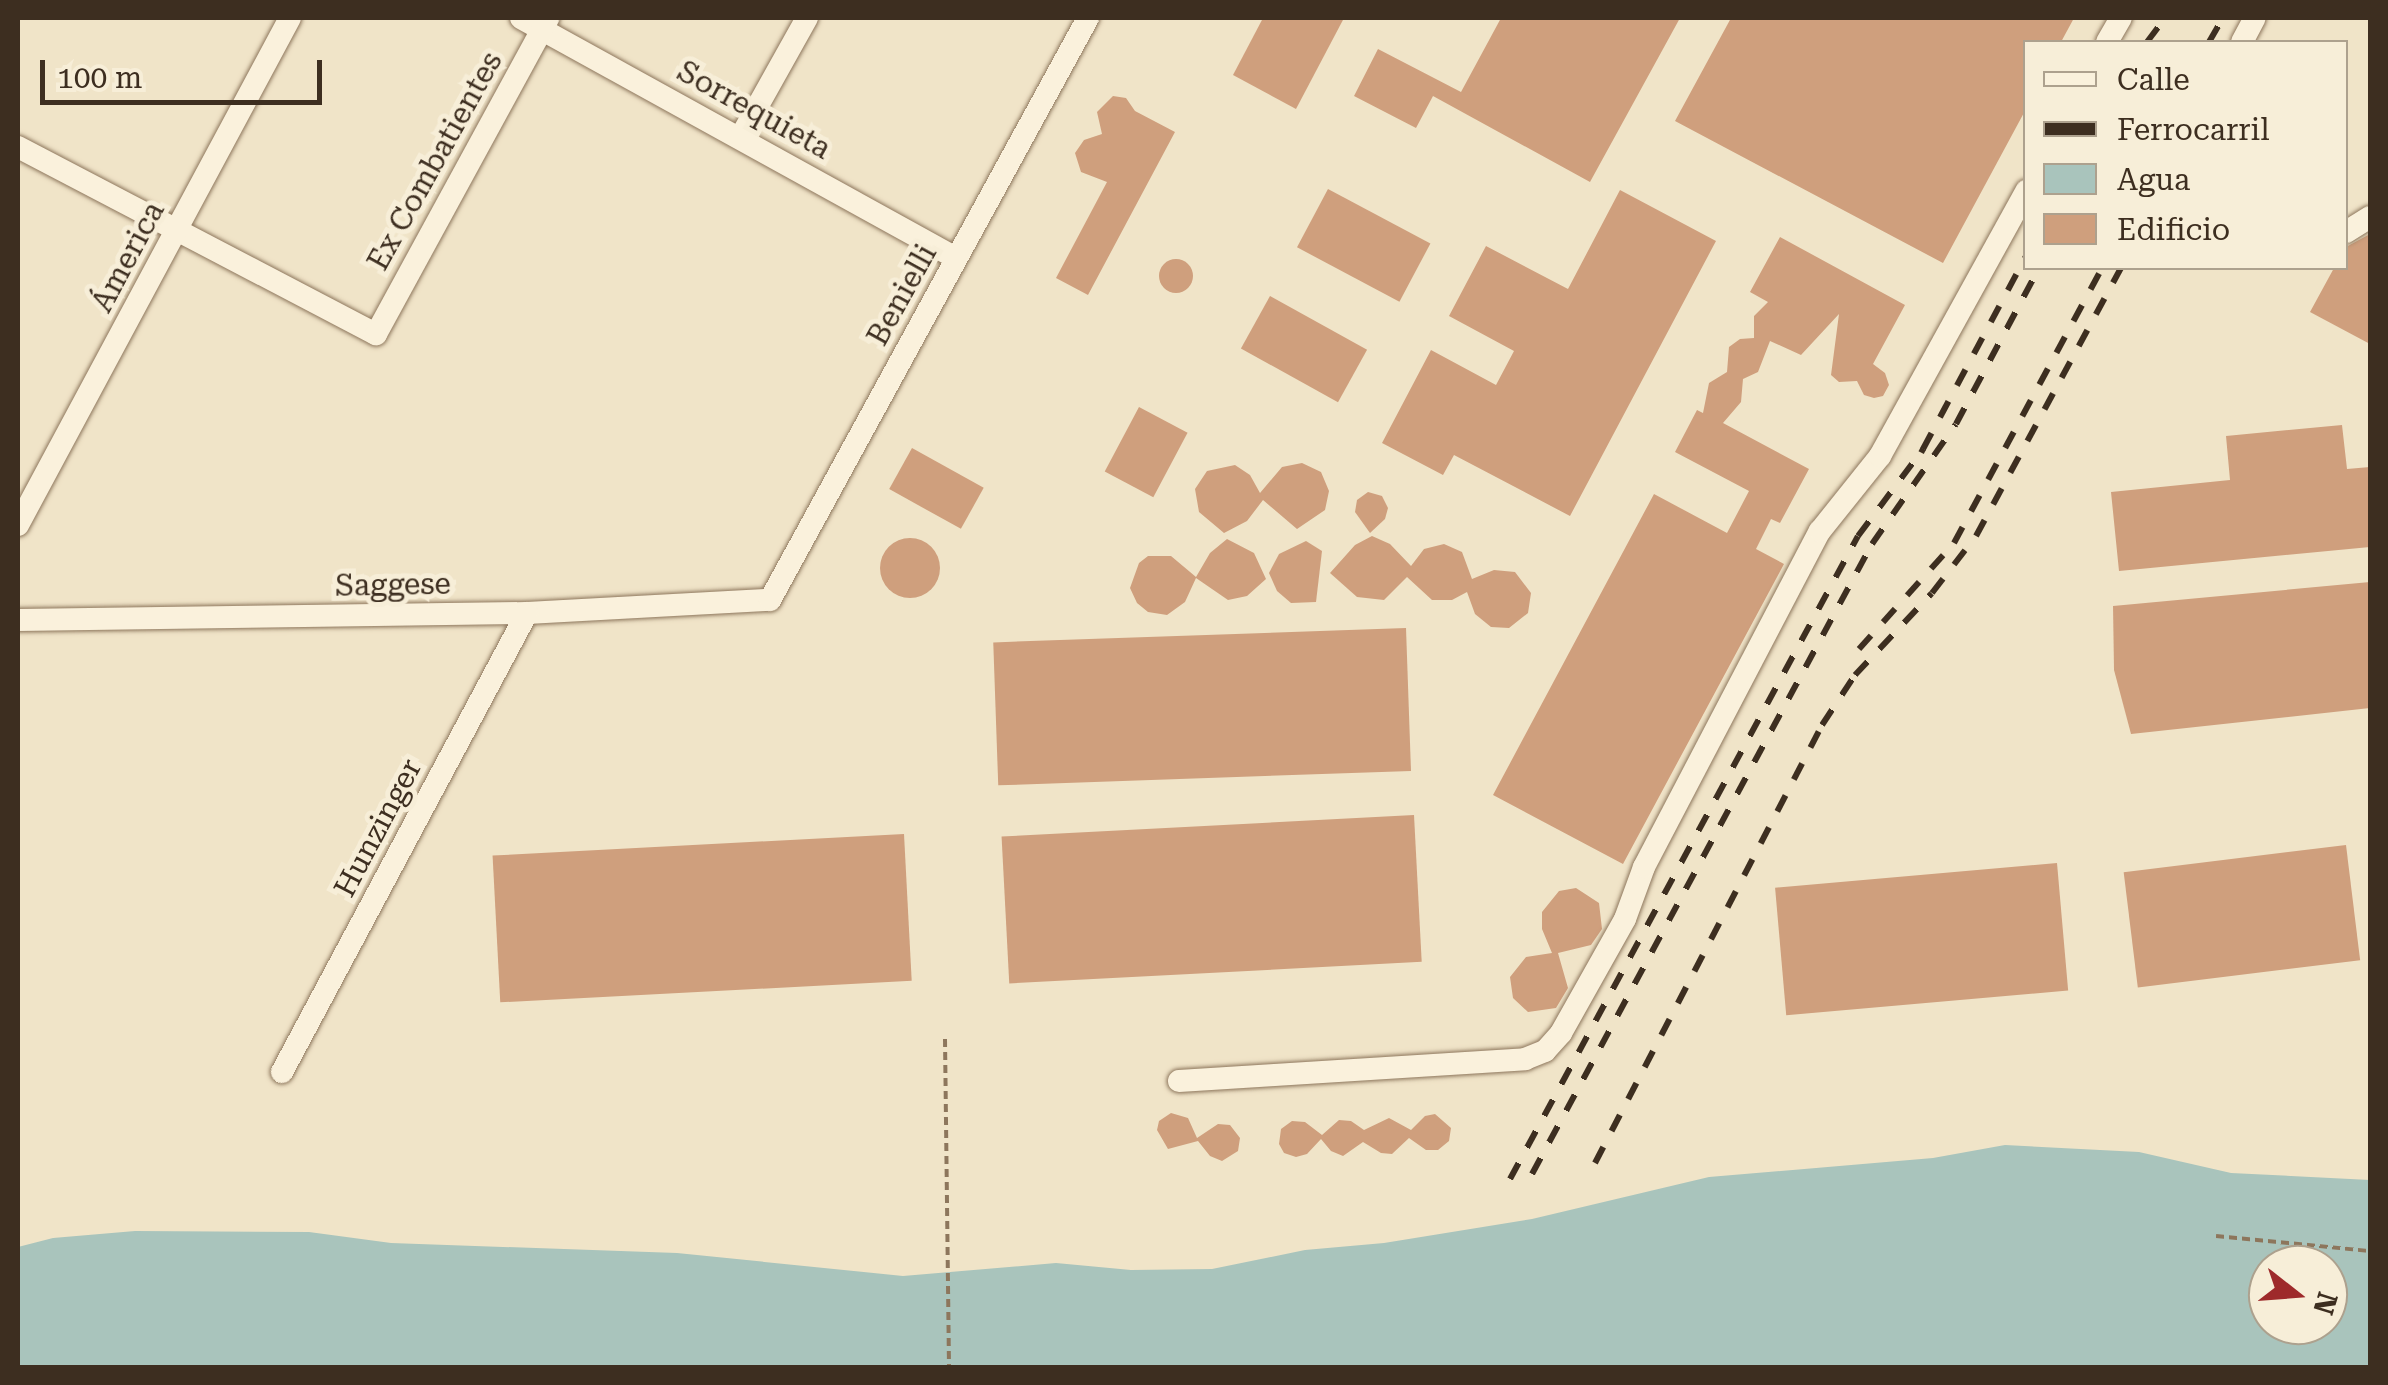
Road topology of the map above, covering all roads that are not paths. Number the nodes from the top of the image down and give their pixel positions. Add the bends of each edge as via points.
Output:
1 (290, 18) edge
2 (807, 18) edge
3 (1088, 18) edge
4 (2121, 18) edge
5 (2255, 18) edge
6 (537, 21) edge
7 (2108, 40) edge
8 (2243, 40) edge
9 (741, 136) junction
10 (18, 147) edge
11 (2023, 196) edge
12 (2370, 217) edge
13 (177, 229) junction
14 (2348, 231) edge
15 (956, 258) junction
16 (18, 525) edge
17 (770, 600) joint
18 (526, 613) junction
19 (18, 620) edge
20 (282, 1072) dead end
21 (1179, 1081) dead end

1 - 13 street, Ámerica
2 - 9 street
3 - 15 street, Benielli
4 - 7 street
5 - 8 street
6 - 9 street, Sorrequieta
6 - 13 street, Ex Combatientes via 376,334
9 - 15 street, Sorrequieta
10 - 13 street
11 - 21 street via 1880,456 1820,530 1644,866 1624,919 1545,1051 1525,1058
12 - 14 street
13 - 16 street, Ámerica
15 - 17 street, Benielli
17 - 18 street, Saggese
18 - 19 street, Saggese
18 - 20 street, Hunzinger

